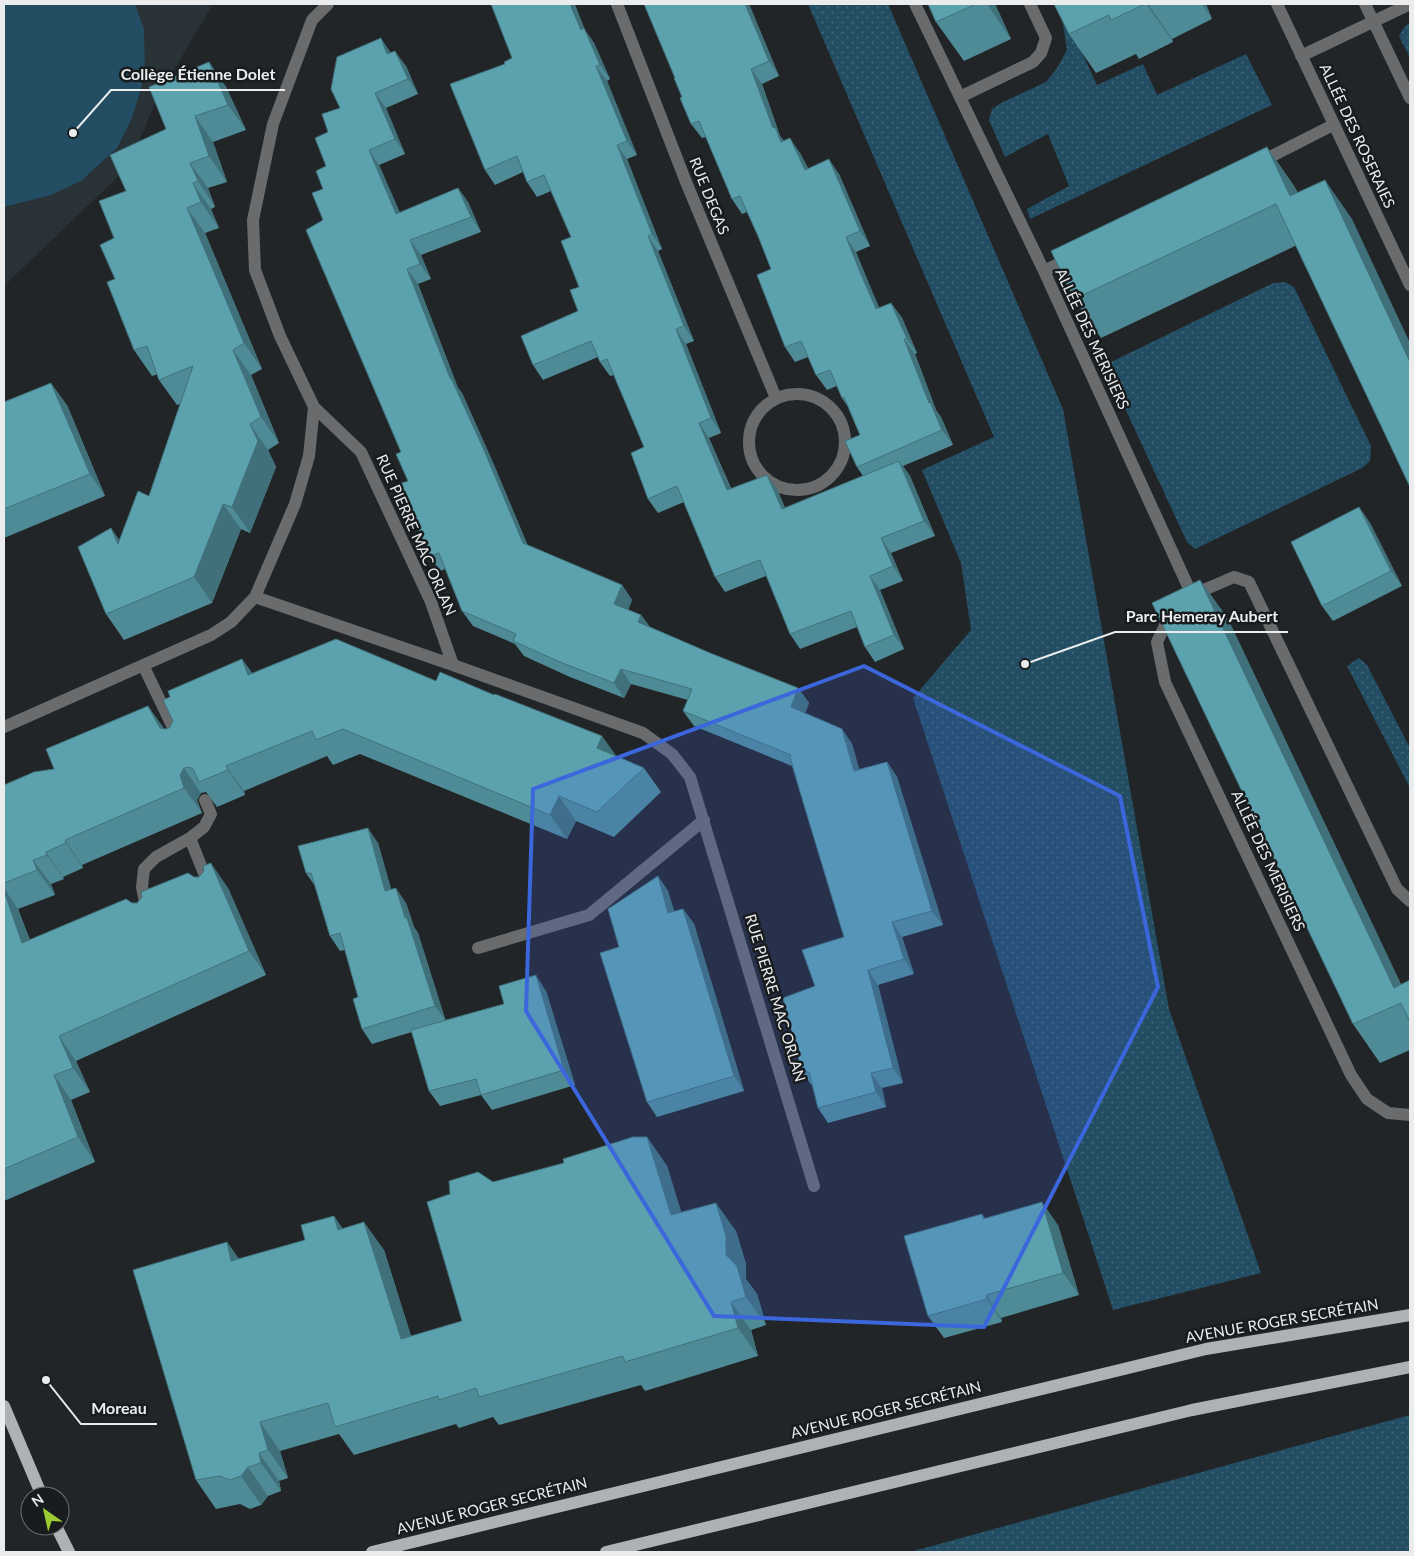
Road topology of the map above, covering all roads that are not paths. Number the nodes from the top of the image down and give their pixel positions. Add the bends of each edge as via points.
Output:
1 (328, 4) edge
2 (617, 4) edge
3 (915, 4) edge
4 (1277, 4) edge
5 (1365, 4) edge
6 (1410, 4) edge
7 (1033, 5) edge
8 (1373, 21) junction
9 (1301, 56) junction
10 (960, 97) junction
11 (1410, 98) edge
12 (1333, 125) junction
13 (1245, 169) edge
14 (1087, 249) edge
15 (1044, 271) junction
16 (1410, 285) edge
17 (776, 398) junction
18 (314, 408) junction
19 (255, 597) junction
20 (1185, 600) junction
21 (144, 665) junction
22 (453, 665) junction
23 (4, 727) edge
24 (182, 746) edge
25 (205, 800) edge
26 (704, 820) junction
27 (190, 838) junction
28 (212, 894) edge
29 (1410, 901) edge
30 (151, 920) edge
31 (478, 948) dead end
32 (1410, 1116) edge
33 (814, 1186) dead end
34 (1410, 1314) edge
35 (1410, 1367) edge
36 (4, 1406) edge
37 (38, 1486) edge
38 (61, 1536) edge
39 (69, 1552) edge
40 (372, 1552) edge
41 (606, 1552) edge

1 - 18 street via 312,20 273,124 253,220 254,270
2 - 17 street, RUE DEGAS via 686,182
3 - 10 street, ALLÉE DES MERISIERS
4 - 9 street, ALLÉE DES ROSERAIES
5 - 8 street
6 - 8 street, ALLÉE DES ROSERAIES
7 - 10 street via 1046,38 1041,53 1033,62
8 - 9 street, ALLÉE DES ROSERAIES
8 - 11 street
9 - 12 street, ALLÉE DES ROSERAIES
10 - 15 street, ALLÉE DES MERISIERS
12 - 13 street
12 - 16 street, ALLÉE DES ROSERAIES
14 - 15 street
15 - 20 street, ALLÉE DES MERISIERS
17 - 17 street via 754,419 748,448 752,462 774,485 790,491 822,484 834,474 846,443 836,412 824,401 809,395 792,393
18 - 19 street via 309,456 297,496
18 - 22 street, RUE PIERRE MAC ORLAN via 361,452 432,602
19 - 21 street via 231,622 211,635
19 - 22 street, RUE PIERRE MAC ORLAN
20 - 29 street via 1234,577 1249,582 1397,889
20 - 32 street, ALLÉE DES MERISIERS via 1172,611 1157,642 1165,682 1351,1075 1367,1099 1388,1113
21 - 23 street
21 - 24 street
22 - 26 street, RUE PIERRE MAC ORLAN via 643,733 672,754 690,777
25 - 27 street via 211,814 204,827
26 - 31 street via 589,915
26 - 33 street, RUE PIERRE MAC ORLAN
27 - 28 street
27 - 30 street via 156,857 144,869 144,904
34 - 40 main road, AVENUE ROGER SECRÉTAIN via 1206,1349
35 - 41 main road via 1192,1410
36 - 37 main road
38 - 39 main road

